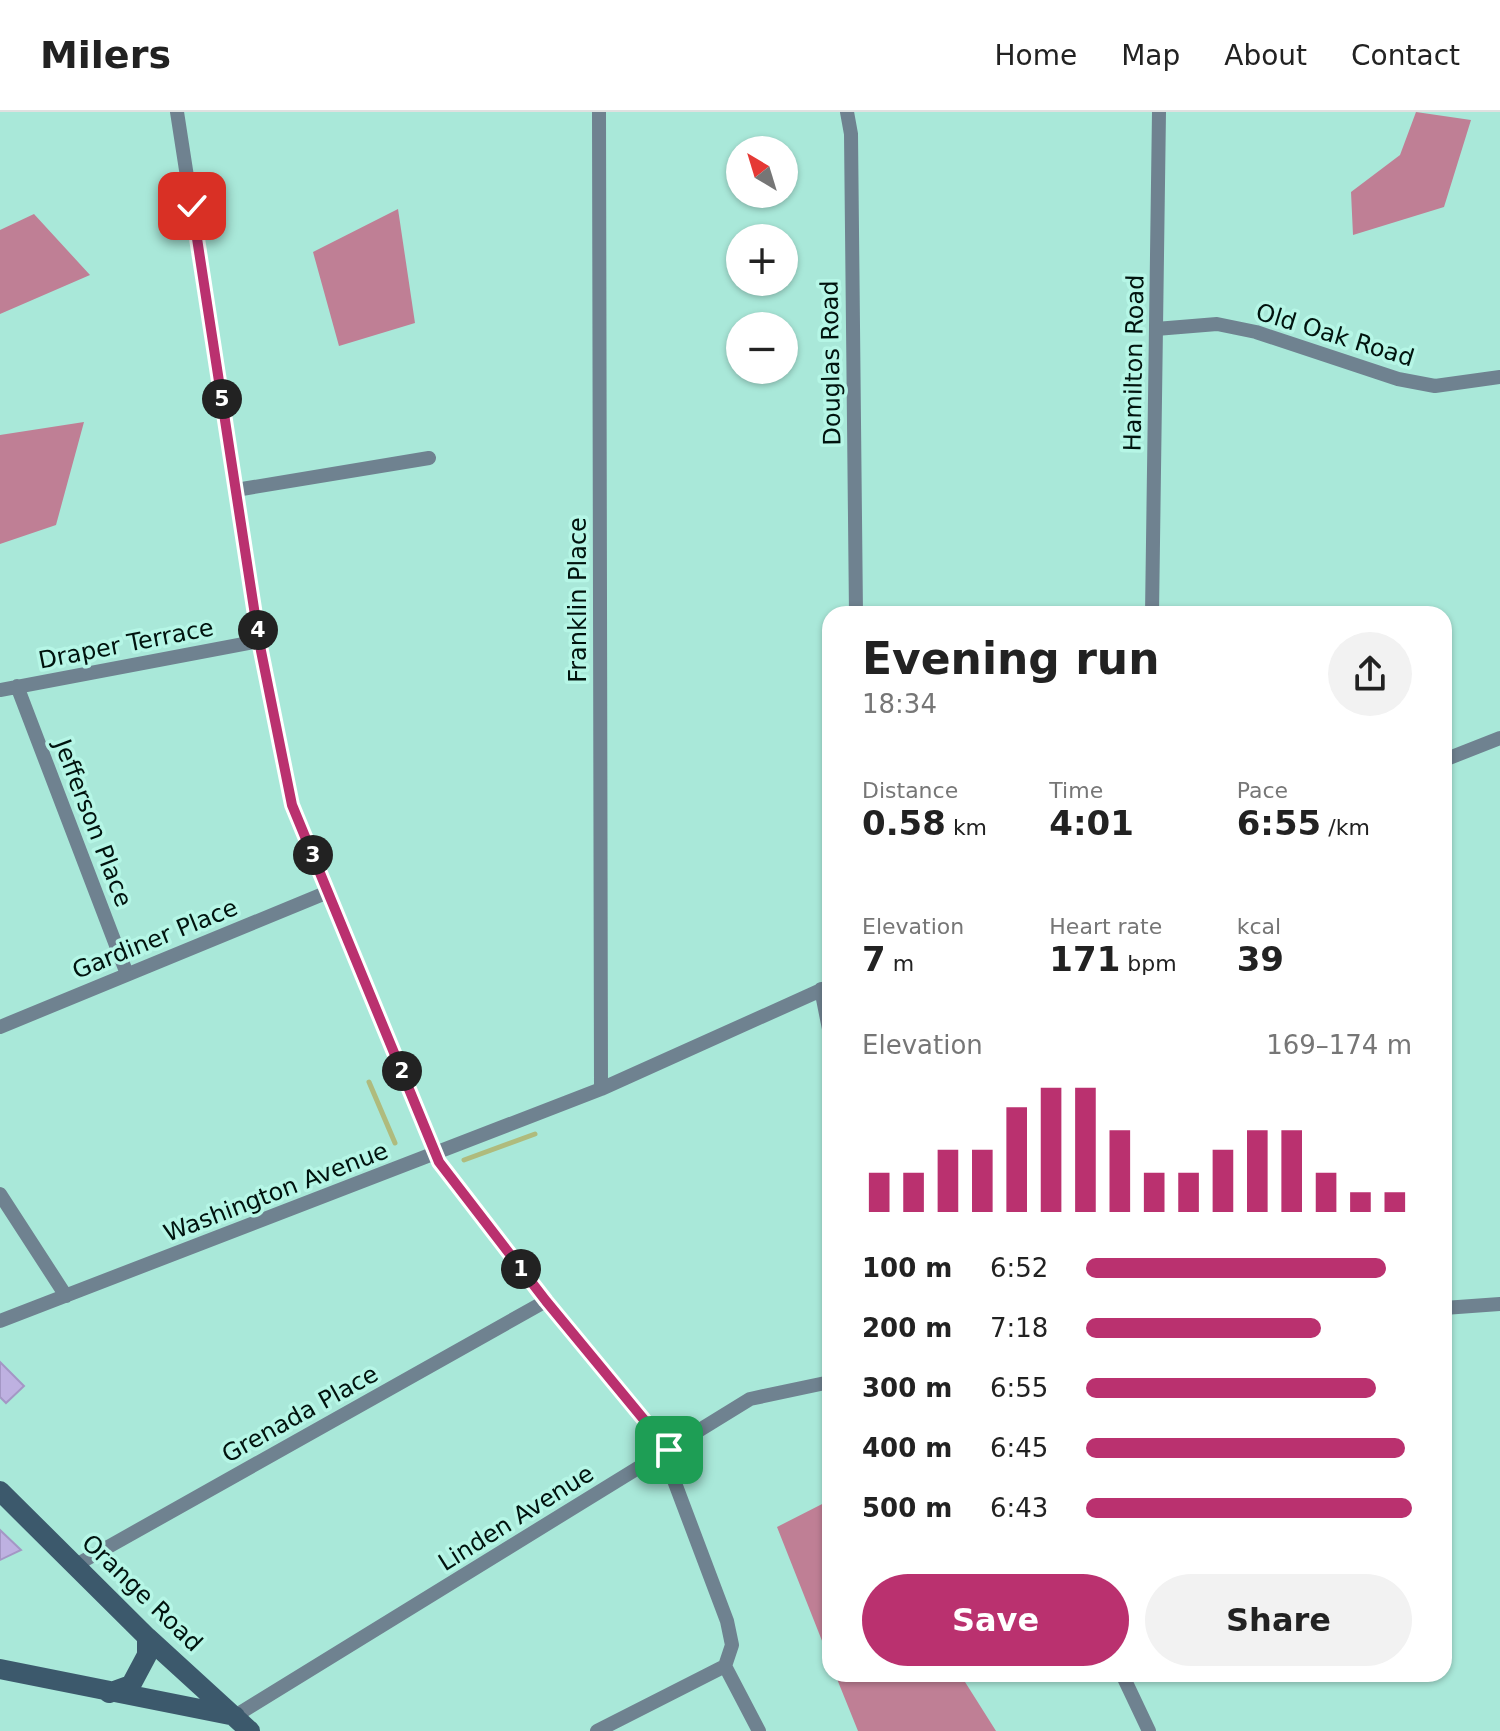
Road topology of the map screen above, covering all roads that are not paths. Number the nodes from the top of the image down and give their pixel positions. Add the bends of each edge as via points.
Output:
1 (177, 112) edge
2 (599, 112) edge
3 (847, 112) edge
4 (1159, 112) edge
5 (1156, 329) junction
6 (1500, 377) edge
7 (429, 458) dead end
8 (236, 490) junction
9 (856, 606) edge
10 (1152, 606) edge
11 (259, 641) junction
12 (17, 686) junction
13 (0, 690) edge
14 (1500, 738) edge
15 (1452, 757) edge
16 (328, 892) junction
17 (127, 974) junction
18 (822, 989) edge
19 (0, 1027) edge
20 (601, 1089) junction
21 (436, 1154) junction
22 (0, 1194) edge
23 (66, 1296) junction
24 (546, 1301) junction
25 (1500, 1304) edge
26 (1452, 1307) edge
27 (0, 1321) edge
28 (822, 1384) edge
29 (666, 1452) junction
30 (0, 1491) edge
31 (76, 1565) junction
32 (147, 1637) junction
33 (725, 1666) junction
34 (0, 1669) edge
35 (1126, 1682) edge
36 (109, 1693) junction
37 (235, 1716) junction
38 (250, 1731) edge
39 (597, 1731) edge
40 (759, 1731) edge
41 (1149, 1731) edge

1 - 8 street
2 - 20 street, Franklin Place
3 - 9 street, Douglas Road
4 - 5 street, Hamilton Road
5 - 6 street, Old Oak Road via 1217,324 1435,386
5 - 10 street, Hamilton Road
7 - 8 street
8 - 11 street
11 - 12 street, Draper Terrace
11 - 16 street via 292,805
12 - 13 street, Draper Terrace
12 - 17 street, Jefferson Place
14 - 15 street
16 - 17 street, Gardiner Place
16 - 21 street
17 - 19 street, Gardiner Place
18 - 20 street, Washington Avenue
20 - 21 street, Washington Avenue
21 - 23 street, Washington Avenue
21 - 24 street
22 - 23 street
23 - 27 street, Washington Avenue
24 - 29 street
24 - 31 street, Grenada Place
25 - 26 street
28 - 29 street, Linden Avenue via 750,1399
29 - 33 street via 727,1621 732,1645
29 - 37 street, Linden Avenue
30 - 31 street, Orange Road
31 - 32 street, Orange Road
32 - 36 street via 147,1655 131,1685
32 - 37 street, Orange Road
33 - 39 street
33 - 40 street
34 - 36 street
35 - 41 street
36 - 37 street
37 - 38 street, Orange Road

